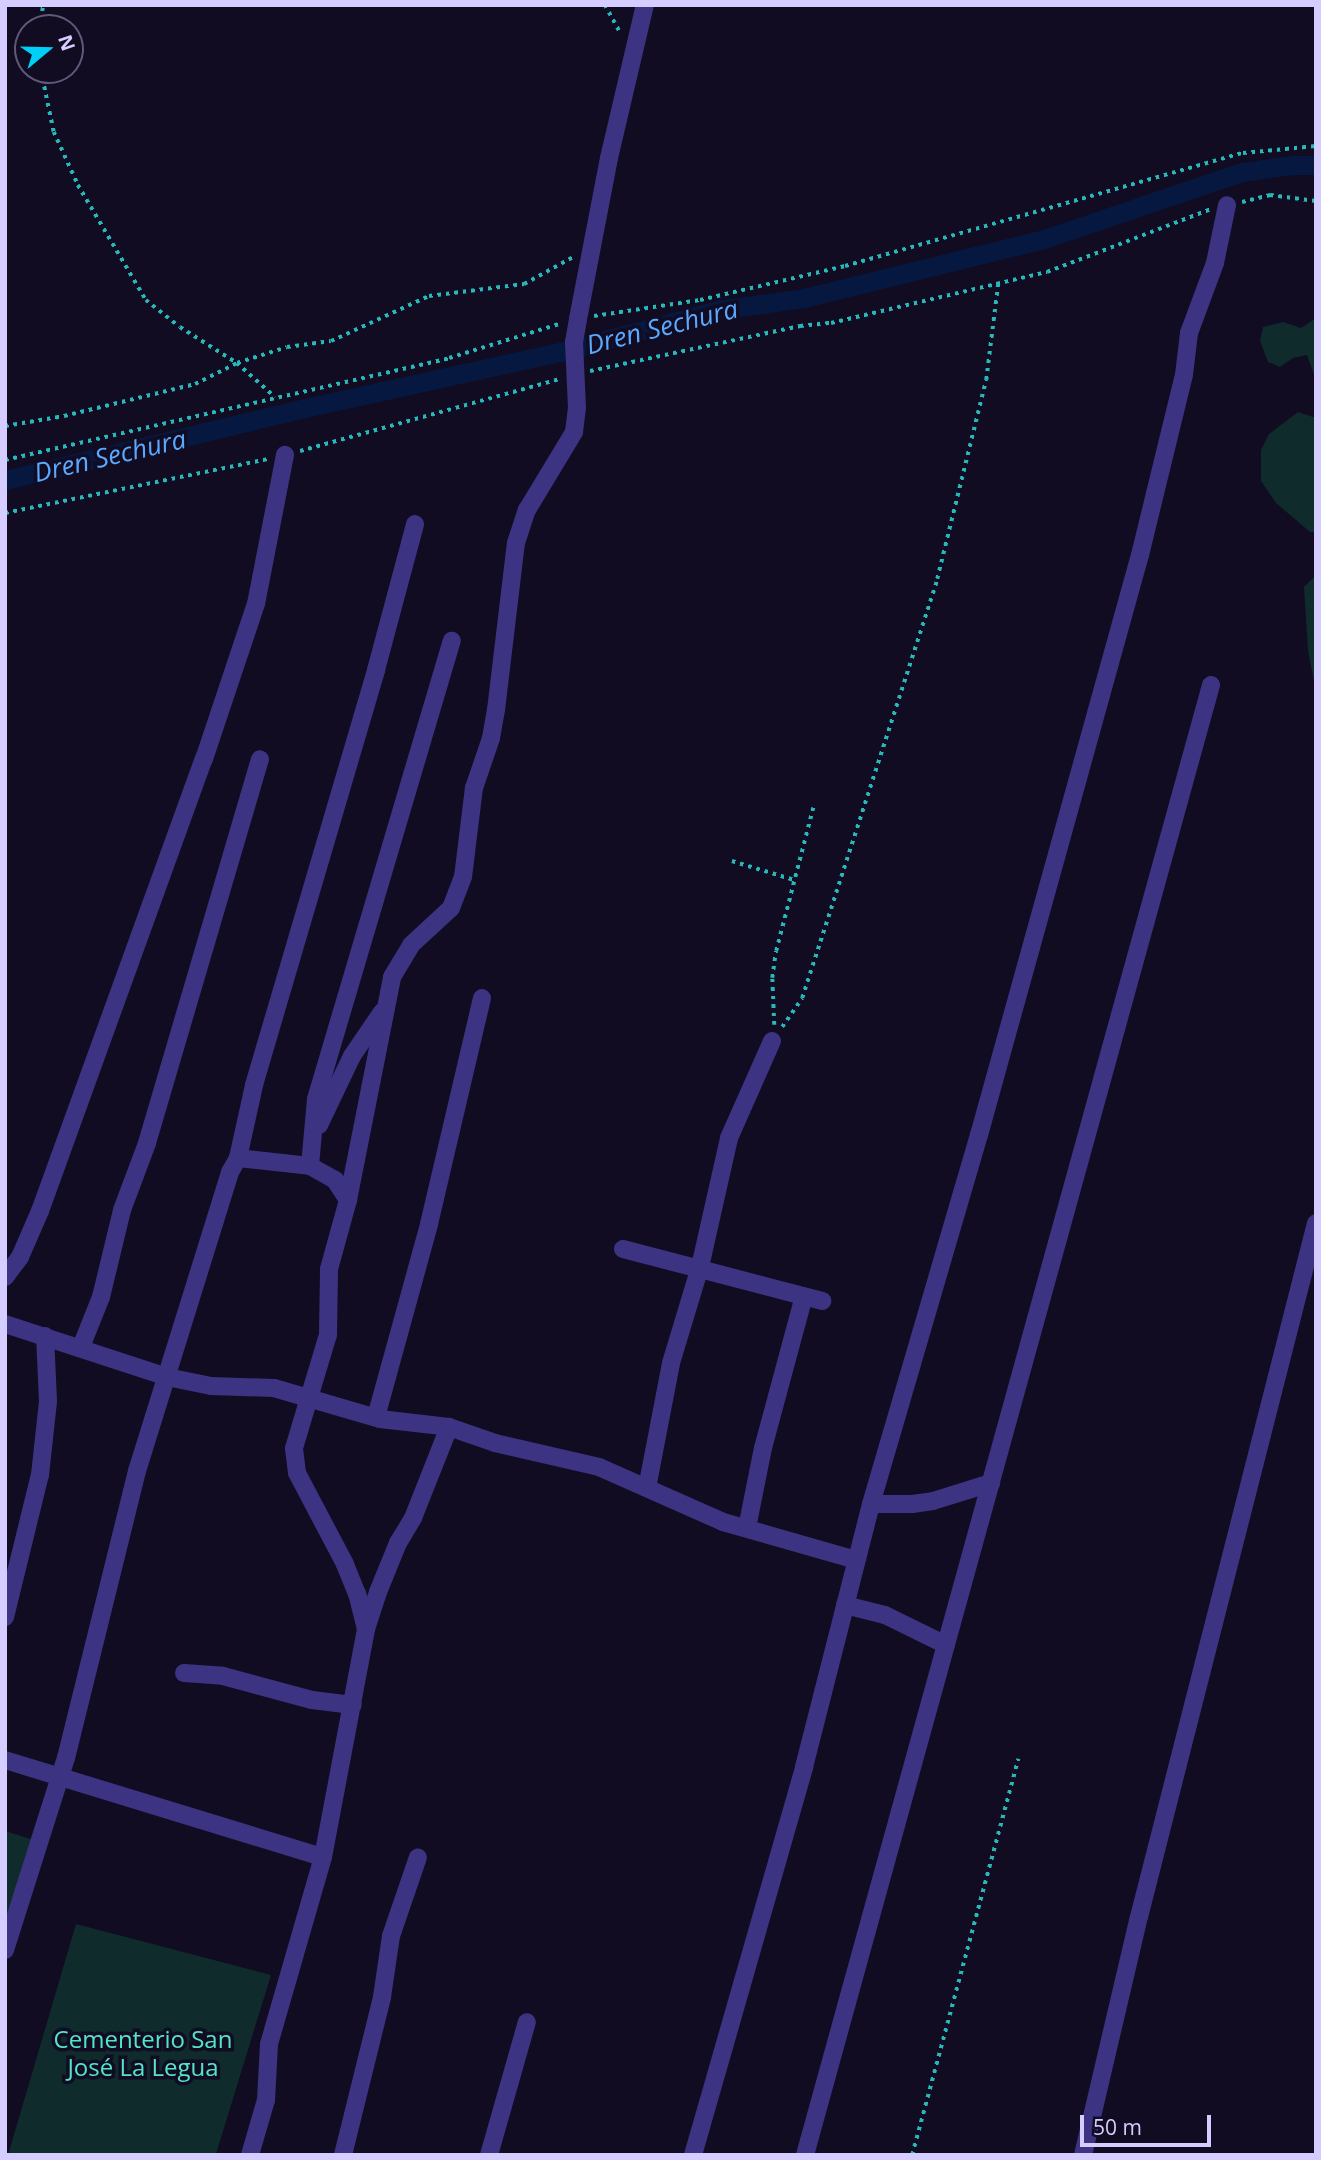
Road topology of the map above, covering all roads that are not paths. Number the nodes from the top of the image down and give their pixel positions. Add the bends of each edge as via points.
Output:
1 (645, 5) edge
2 (1227, 205) road end
3 (285, 455) road end
4 (415, 524) dead end
5 (452, 641) dead end
6 (1211, 685) dead end
7 (260, 759) dead end
8 (482, 998) dead end
9 (386, 1006) junction
10 (772, 1041) road end
11 (313, 1138) junction
12 (238, 1158) junction
13 (310, 1166) junction
14 (348, 1200) junction
15 (1316, 1223) edge
16 (623, 1249) dead end
17 (700, 1267) junction
18 (5, 1277) edge
19 (5, 1324) edge
20 (45, 1336) junction
21 (81, 1347) junction
22 (167, 1377) junction
23 (308, 1397) junction
24 (376, 1417) junction
25 (449, 1427) junction
26 (991, 1483) junction
27 (647, 1488) junction
28 (871, 1504) junction
29 (747, 1528) junction
30 (856, 1560) junction
31 (845, 1605) junction
32 (5, 1617) edge
33 (366, 1629) junction
34 (946, 1646) junction
35 (184, 1673) dead end
36 (354, 1705) junction
37 (5, 1760) edge
38 (61, 1776) junction
39 (323, 1857) junction
40 (418, 1857) dead end
41 (5, 1950) edge
42 (527, 2022) dead end
43 (250, 2155) edge
44 (343, 2155) edge
45 (489, 2155) edge
46 (693, 2155) edge
47 (805, 2155) edge
48 (1083, 2155) edge

1 - 9 street via 609,158 574,342 574,432 527,510 516,543 496,710 474,788 463,877 451,908 402,959 392,977
2 - 28 street via 1219,251 1189,333 1184,375 1140,555
3 - 18 street via 256,604 204,759 40,1212 20,1257
4 - 12 street via 254,1084
5 - 11 street via 316,1099
6 - 26 street
7 - 21 street via 147,1143 122,1210 101,1297
8 - 24 street via 432,1211
9 - 11 street via 352,1056
9 - 14 street
10 - 17 street via 729,1138
11 - 13 street
12 - 13 street
12 - 22 street
13 - 14 street via 335,1180
14 - 23 street via 329,1269 328,1335
15 - 48 street
16 - 17 street
17 - 27 street via 671,1363
17 - 29 street via 813,1298 763,1448
19 - 20 street
20 - 21 street
20 - 32 street via 48,1401 40,1475
21 - 22 street
22 - 23 street via 274,1388
22 - 38 street via 137,1471
23 - 24 street
23 - 33 street via 294,1448 297,1473 349,1574
24 - 25 street
25 - 27 street via 495,1444 599,1467
25 - 33 street
26 - 28 street via 923,1503
26 - 34 street
27 - 29 street
28 - 30 street
29 - 30 street
30 - 31 street
31 - 34 street via 906,1623
31 - 46 street
33 - 36 street
34 - 47 street
35 - 36 street via 223,1676 312,1700
36 - 39 street
37 - 38 street
38 - 39 street
38 - 41 street
39 - 43 street via 269,2044 266,2100
40 - 44 street via 391,1936 382,1997
42 - 45 street

